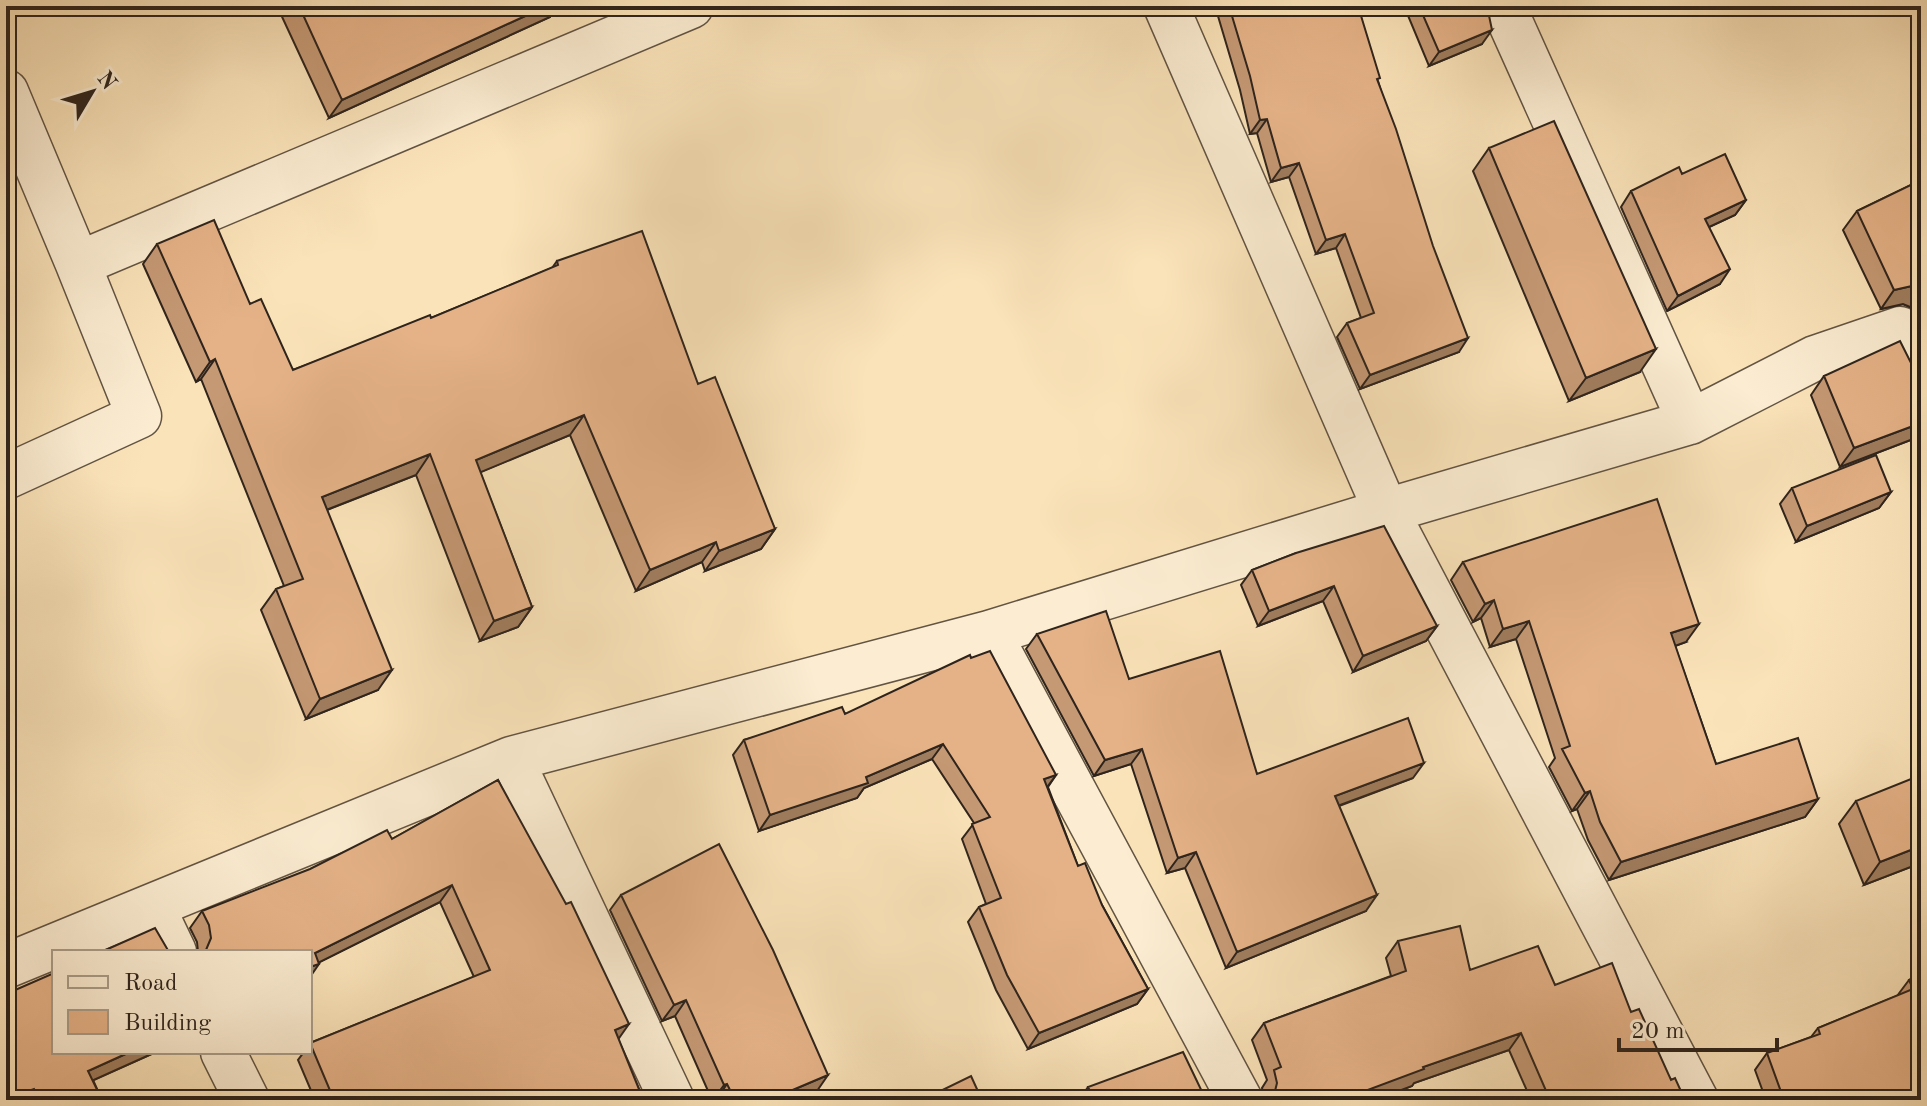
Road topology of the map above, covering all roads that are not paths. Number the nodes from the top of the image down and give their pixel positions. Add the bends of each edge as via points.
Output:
1 (691, 6) edge
2 (1166, 6) edge
3 (1503, 6) edge
4 (6, 92) edge
5 (78, 264) junction
6 (1910, 324) edge
7 (1921, 372) edge
8 (1690, 422) junction
9 (6, 477) edge
10 (1386, 511) junction
11 (989, 633) junction
12 (511, 759) junction
13 (152, 906) junction
14 (173, 950) edge
15 (6, 966) edge
16 (224, 1054) edge
17 (247, 1100) edge
18 (672, 1100) edge
19 (1240, 1100) edge
20 (1696, 1100) edge

1 - 5 street
2 - 10 street
3 - 8 street
4 - 5 street
5 - 9 street via 139,416
6 - 7 street
6 - 8 street via 1815,358
8 - 10 street
10 - 11 street
10 - 20 street
11 - 12 street
11 - 19 street
12 - 13 street
12 - 18 street
13 - 14 street
13 - 15 street
16 - 17 street

